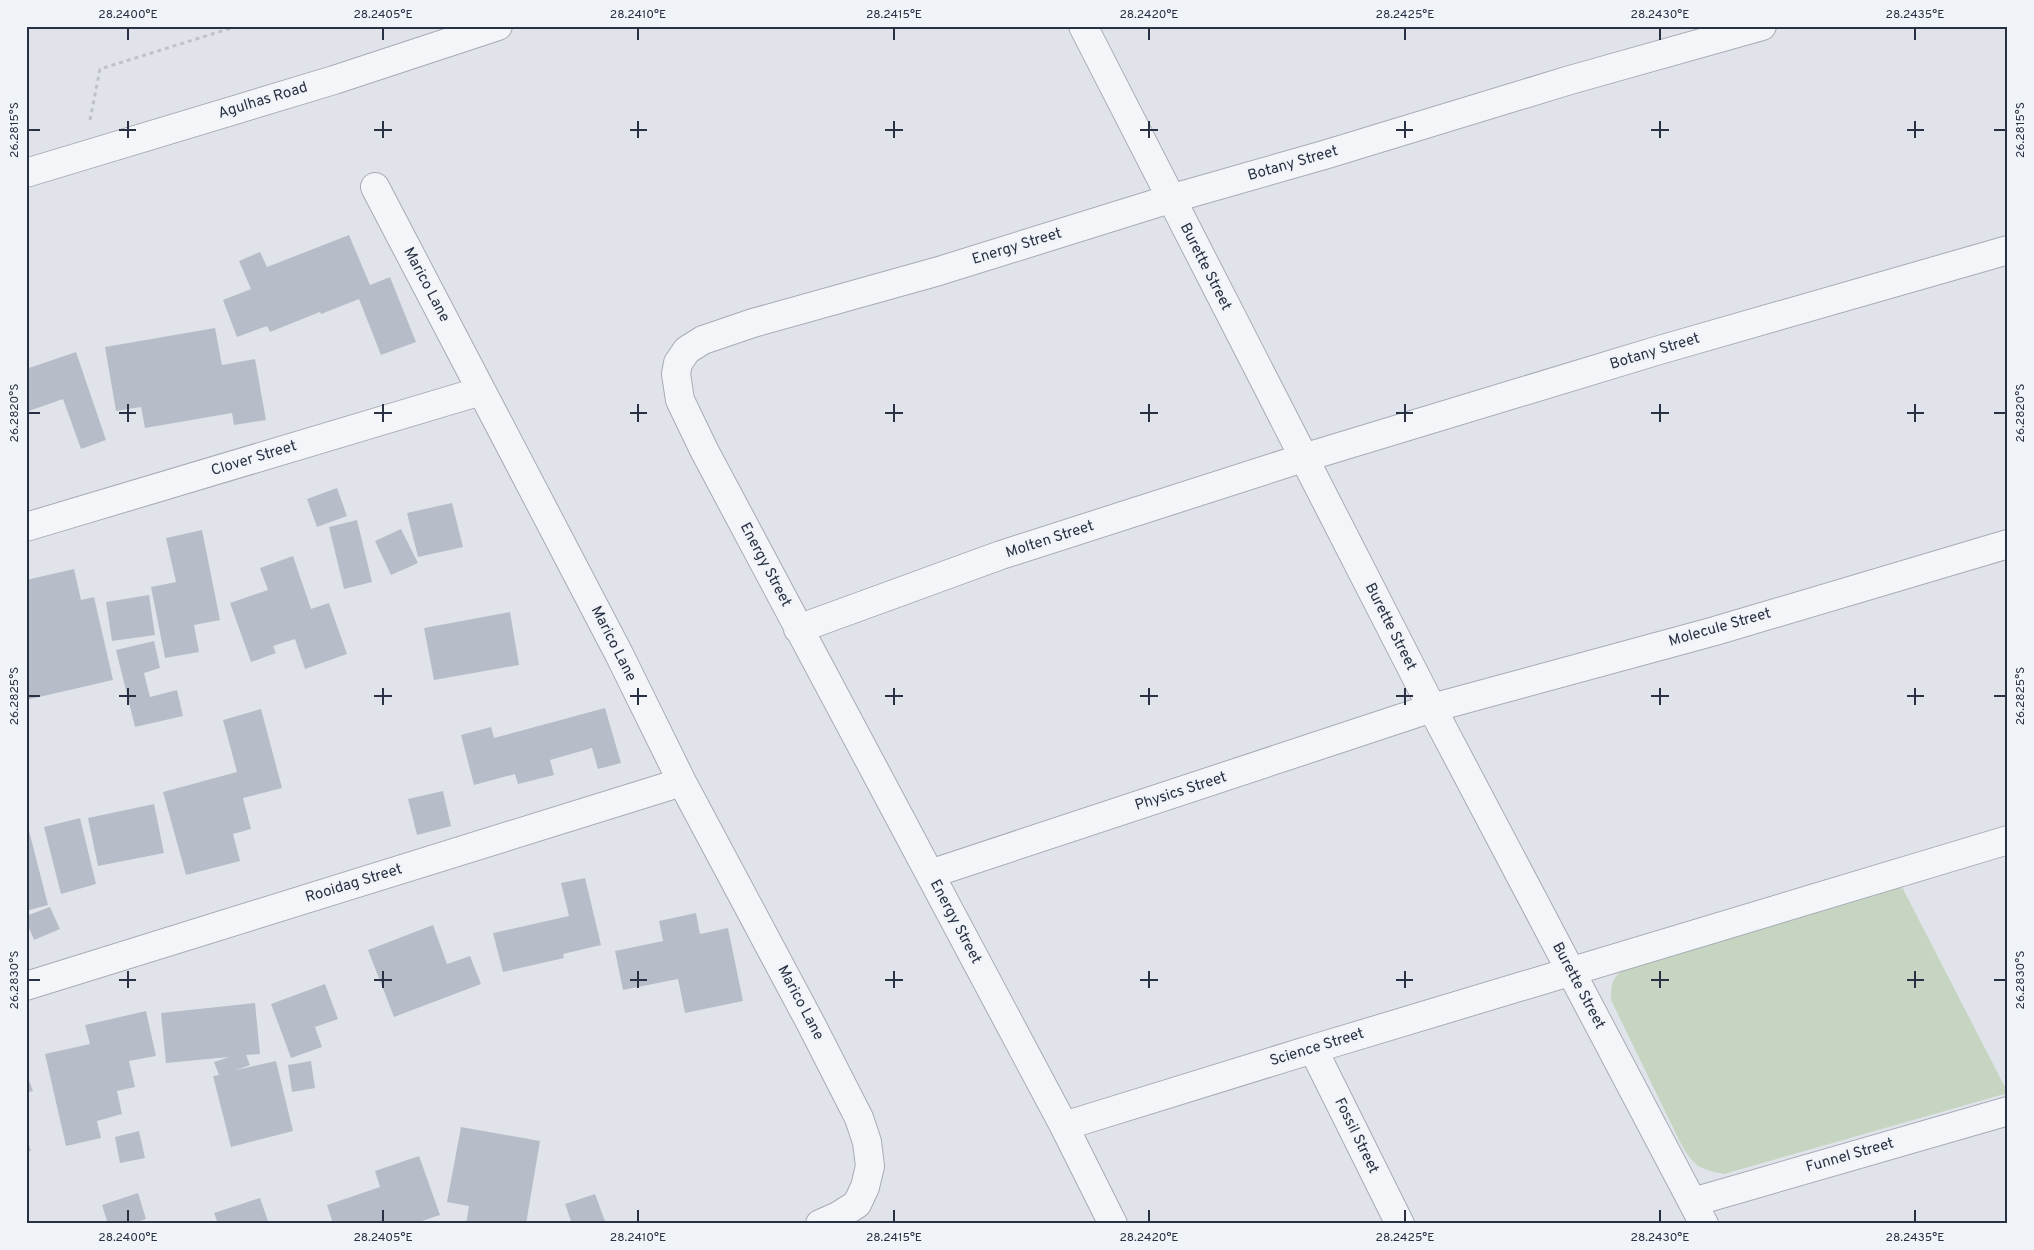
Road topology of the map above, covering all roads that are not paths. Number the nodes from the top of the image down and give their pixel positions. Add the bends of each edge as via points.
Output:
1 (498, 26) edge
2 (1083, 26) edge
3 (1762, 26) edge
4 (26, 173) edge
5 (375, 188) dead end
6 (1170, 199) junction
7 (2008, 250) edge
8 (481, 391) junction
9 (1304, 458) junction
10 (26, 527) edge
11 (2008, 544) edge
12 (798, 629) junction
13 (1432, 708) junction
14 (682, 782) junction
15 (2008, 840) edge
16 (930, 874) junction
17 (1570, 972) junction
18 (26, 986) edge
19 (1313, 1049) junction
20 (2008, 1111) edge
21 (1064, 1126) junction
22 (1698, 1213) edge
23 (820, 1224) edge
24 (1113, 1224) edge
25 (1400, 1224) edge

1 - 4 street, Agulhas Road via 334,80
2 - 6 street, Burette Street
3 - 6 street, Botany Street
5 - 8 street, Marico Lane
6 - 9 street, Burette Street
6 - 12 street, Energy Street via 939,271 753,324 703,340 687,350 677,369 680,400
7 - 9 street, Botany Street
8 - 10 street, Clover Street
8 - 14 street, Marico Lane
9 - 12 street, Molten Street via 1001,555
9 - 13 street, Burette Street
11 - 13 street, Molecule Street via 1715,631
12 - 16 street, Energy Street
13 - 16 street, Physics Street
13 - 17 street, Burette Street
14 - 18 street, Rooidag Street
14 - 23 street, Marico Lane via 806,1014 859,1118 867,1142 870,1166 865,1187 856,1204
15 - 17 street
16 - 21 street, Energy Street
17 - 19 street, Science Street
17 - 22 street, Burette Street
19 - 21 street, Science Street
19 - 25 street, Fossil Street
20 - 22 street, Funnel Street
21 - 24 street, Energy Street

